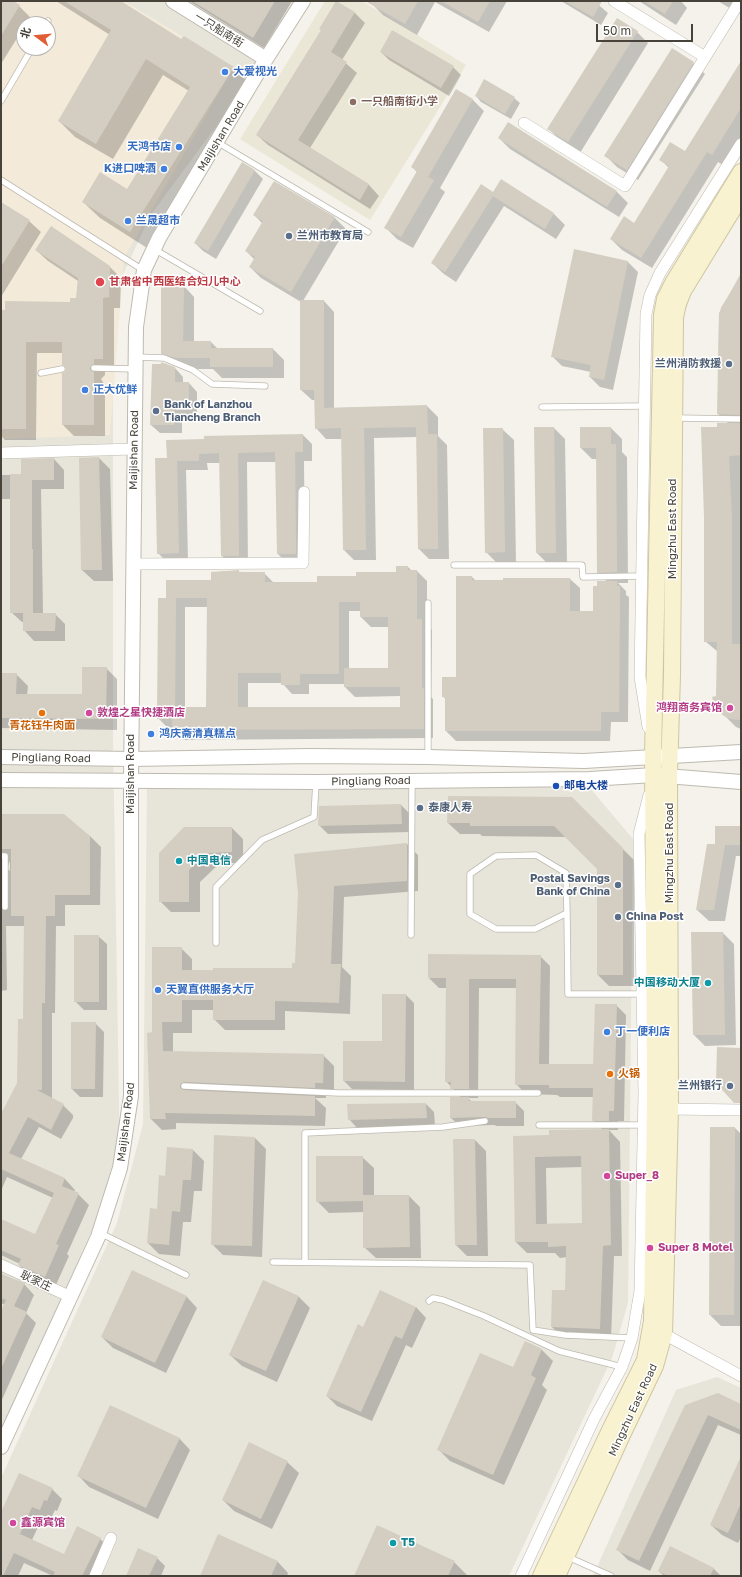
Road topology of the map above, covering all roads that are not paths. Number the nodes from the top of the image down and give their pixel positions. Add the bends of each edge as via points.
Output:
1 (173, 1) edge
2 (304, 1) edge
3 (614, 1) edge
4 (740, 1) edge
5 (27, 56) edge
6 (705, 58) junction
7 (266, 60) junction
8 (1, 101) edge
9 (524, 123) dead end
10 (217, 142) junction
11 (741, 144) edge
12 (741, 172) edge
13 (1, 180) edge
14 (741, 196) edge
15 (368, 232) dead end
16 (154, 249) junction
17 (144, 270) junction
18 (260, 310) dead end
19 (135, 363) junction
20 (94, 368) dead end
21 (62, 369) dead end
22 (41, 373) dead end
23 (264, 386) dead end
24 (645, 406) junction
25 (542, 407) dead end
26 (674, 418) junction
27 (741, 419) edge
28 (134, 449) junction
29 (1, 453) edge
30 (304, 492) dead end
31 (134, 564) junction
32 (454, 566) dead end
33 (642, 576) junction
34 (428, 603) dead end
35 (741, 752) edge
36 (670, 755) junction
37 (1, 757) edge
38 (428, 757) junction
39 (653, 757) junction
40 (131, 759) junction
41 (661, 776) junction
42 (1, 780) edge
43 (412, 780) junction
44 (131, 781) junction
45 (316, 782) junction
46 (741, 782) edge
47 (1, 856) edge
48 (5, 907) dead end
49 (567, 913) junction
50 (411, 935) dead end
51 (216, 943) dead end
52 (643, 994) junction
53 (184, 1086) dead end
54 (538, 1093) dead end
55 (670, 1109) junction
56 (741, 1110) edge
57 (486, 1121) dead end
58 (539, 1125) dead end
59 (643, 1125) junction
60 (100, 1233) junction
61 (273, 1262) dead end
62 (305, 1262) junction
63 (1, 1265) edge
64 (186, 1275) dead end
65 (71, 1297) junction
66 (429, 1301) dead end
67 (664, 1334) junction
68 (632, 1338) junction
69 (622, 1367) junction
70 (740, 1373) edge
71 (594, 1419) junction
72 (611, 1428) junction
73 (1, 1447) edge
74 (111, 1538) dead end
75 (566, 1556) junction
76 (95, 1576) edge
77 (521, 1576) edge
78 (541, 1576) edge
79 (557, 1576) edge
80 (611, 1576) edge

1 - 7 street, 一只船南街
2 - 7 street, Maijishan Road
3 - 6 street
4 - 6 street
5 - 8 lane
6 - 9 street via 625,186
7 - 10 street, Maijishan Road
10 - 15 lane
10 - 16 street, Maijishan Road
11 - 24 street, Mingzhu East Road via 660,273 650,295 646,314
12 - 39 main road, Mingzhu East Road via 673,283 665,299 662,315
13 - 17 lane
14 - 26 main road, Mingzhu East Road via 683,291 678,304 675,317
16 - 17 street, Maijishan Road
16 - 18 lane
17 - 19 street, Maijishan Road via 136,327
19 - 20 lane
19 - 23 lane via 164,358 193,370 212,384
19 - 28 street, Maijishan Road
21 - 22 lane
24 - 25 lane
24 - 33 street, Mingzhu East Road
26 - 27 lane
26 - 36 main road, Mingzhu East Road
28 - 29 street
28 - 31 street, Maijishan Road
30 - 31 street via 303,563
31 - 40 street, Maijishan Road
32 - 33 lane via 582,565 582,577
33 - 39 street, Mingzhu East Road via 640,677
34 - 38 lane
35 - 36 street
36 - 39 street, Pingliang Road
36 - 41 main road, Mingzhu East Road
37 - 40 street, Pingliang Road
38 - 39 street, Pingliang Road via 584,761
38 - 40 street, Pingliang Road
39 - 41 main road, Mingzhu East Road
40 - 44 street, Maijishan Road
41 - 43 street, Pingliang Road
41 - 46 street, Pingliang Road
41 - 52 street, Mingzhu East Road via 639,834
41 - 55 main road, Mingzhu East Road
41 - 72 main road, Mingzhu East Road via 652,1321 645,1360
42 - 44 street, Pingliang Road
43 - 45 street, Pingliang Road
43 - 50 lane
44 - 45 street, Pingliang Road
44 - 60 street, Maijishan Road via 131,1096 120,1168
45 - 51 lane via 314,817 262,840 216,887
47 - 48 lane via 5,856
49 - 49 lane via 566,873 536,855 496,856 470,874 470,914 496,929 535,929
49 - 52 lane via 568,994
52 - 59 street, Mingzhu East Road
53 - 54 lane via 339,1093
55 - 56 street
55 - 67 main road, Mingzhu East Road
57 - 62 lane via 443,1127 305,1132
58 - 59 lane
59 - 68 street, Mingzhu East Road via 640,1291
60 - 64 lane
60 - 65 street, Maijishan Road
61 - 62 lane
62 - 68 lane via 530,1264 534,1330 564,1335
63 - 65 street, 耿家庄
65 - 73 street, Maijishan Road
66 - 69 lane via 433,1298 443,1300 559,1351
67 - 70 street
67 - 75 main road, Mingzhu East Road via 655,1366
68 - 69 street, Mingzhu East Road
69 - 71 street, Mingzhu East Road
71 - 72 street
71 - 77 street, Mingzhu East Road
72 - 78 main road, Mingzhu East Road
74 - 76 street
75 - 79 main road, Mingzhu East Road
75 - 80 lane

